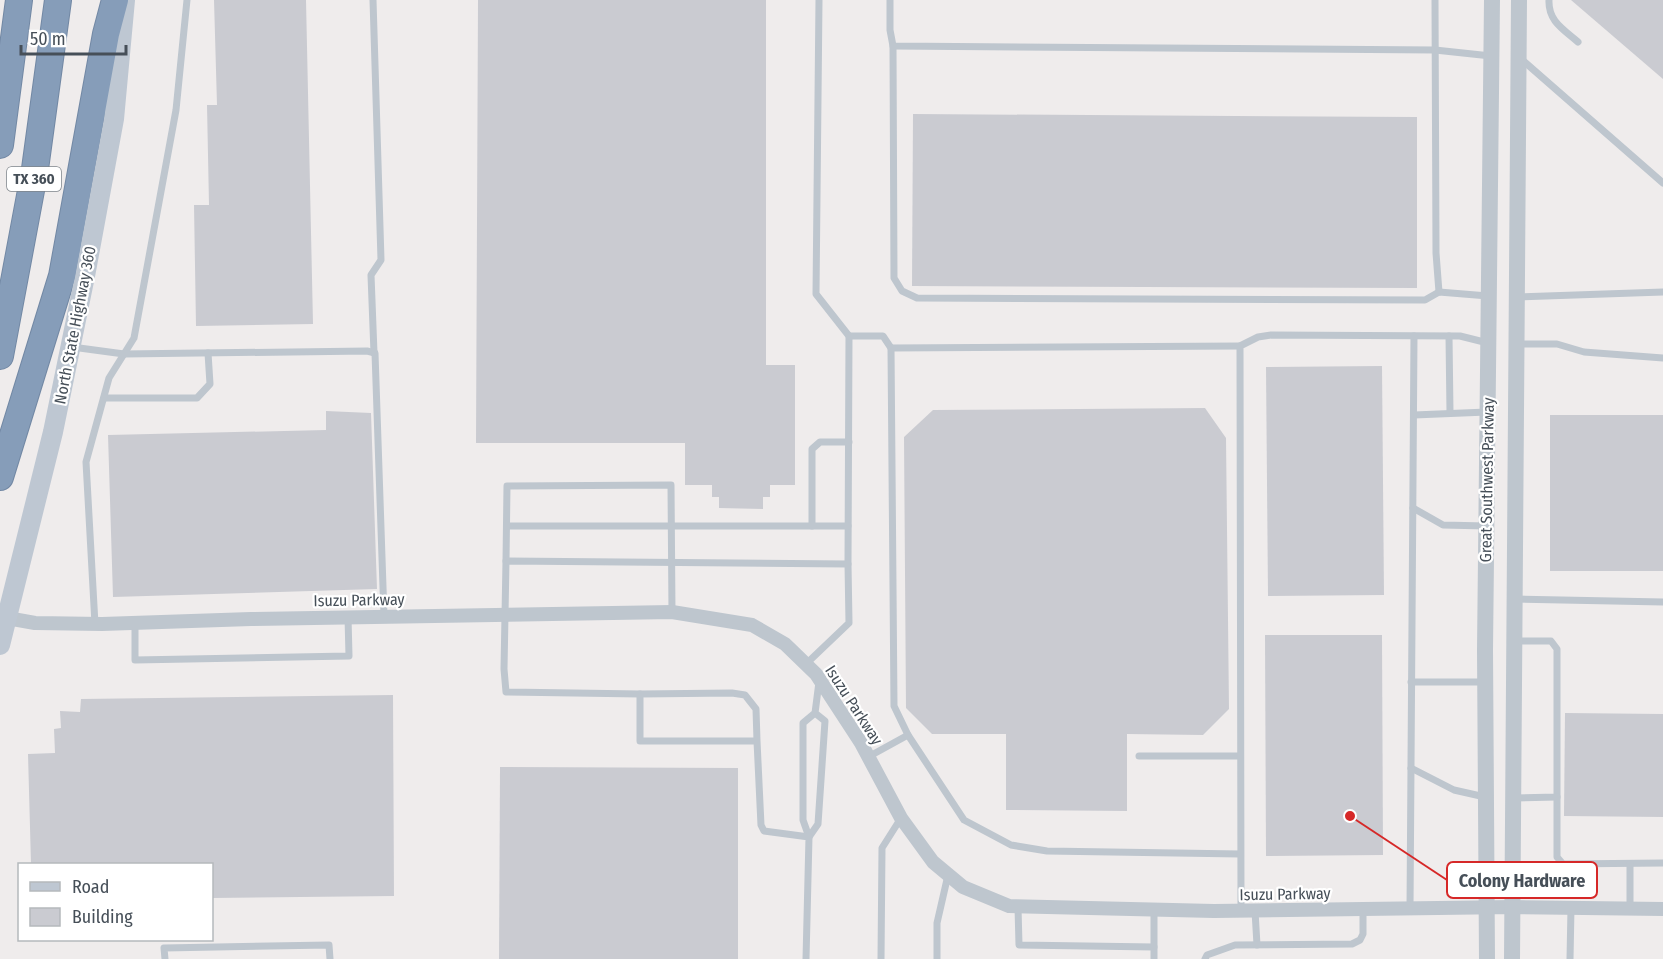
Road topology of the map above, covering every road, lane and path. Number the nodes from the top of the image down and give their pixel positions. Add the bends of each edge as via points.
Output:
1 (19, 0) edge
2 (58, 0) edge
3 (115, 0) edge
4 (125, 0) edge
5 (187, 0) edge
6 (373, 0) edge
7 (819, 0) edge
8 (890, 0) edge
9 (1436, 0) edge
10 (1492, 0) edge
11 (1519, 0) edge
12 (1549, 0) edge
13 (1578, 42) dead end
14 (893, 46) junction
15 (1435, 50) junction
16 (1491, 56) junction
17 (1518, 57) junction
18 (0, 145) edge
19 (1663, 183) edge
20 (1439, 292) junction
21 (1663, 292) edge
22 (1489, 296) junction
23 (1516, 297) junction
24 (849, 336) junction
25 (1414, 336) junction
26 (1449, 336) junction
27 (1488, 343) junction
28 (1516, 344) junction
29 (71, 346) junction
30 (1240, 346) junction
31 (891, 348) junction
32 (208, 353) junction
33 (374, 353) junction
34 (124, 354) junction
35 (0, 356) edge
36 (1663, 358) edge
37 (104, 398) junction
38 (1488, 411) junction
39 (1450, 413) junction
40 (1414, 415) junction
41 (849, 442) junction
42 (0, 477) edge
43 (1413, 508) junction
44 (507, 526) junction
45 (672, 526) junction
46 (812, 526) junction
47 (848, 526) junction
48 (1486, 526) junction
49 (1514, 526) junction
50 (506, 561) junction
51 (672, 564) junction
52 (848, 564) junction
53 (1513, 599) junction
54 (1663, 602) edge
55 (672, 612) junction
56 (506, 614) junction
57 (384, 616) junction
58 (348, 617) junction
59 (7, 618) junction
60 (135, 623) junction
61 (95, 624) junction
62 (1513, 641) junction
63 (0, 645) edge
64 (806, 664) junction
65 (819, 680) junction
66 (1411, 682) junction
67 (1486, 682) junction
68 (640, 694) junction
69 (815, 713) junction
70 (908, 735) junction
71 (757, 741) junction
72 (1139, 756) dead end
73 (1240, 756) junction
74 (868, 757) junction
75 (1411, 768) junction
76 (1488, 797) junction
77 (1557, 797) junction
78 (1512, 798) junction
79 (901, 818) junction
80 (809, 837) junction
81 (1240, 854) junction
82 (1630, 864) junction
83 (1663, 864) edge
84 (948, 875) junction
85 (1018, 907) junction
86 (1512, 907) junction
87 (1488, 908) junction
88 (1571, 908) junction
89 (1363, 909) junction
90 (1410, 909) junction
91 (1630, 909) junction
92 (1663, 909) edge
93 (1154, 910) junction
94 (1240, 911) junction
95 (1255, 911) junction
96 (1257, 945) junction
97 (1154, 947) junction
98 (165, 959) edge
99 (330, 959) edge
100 (806, 959) edge
101 (881, 959) edge
102 (938, 959) edge
103 (1154, 959) edge
104 (1206, 959) edge
105 (1487, 959) edge
106 (1512, 959) edge
107 (1570, 959) edge

1 - 18 highway, TX 360
2 - 35 highway, TX 360 via 35,169
3 - 42 highway via 62,276
4 - 29 main road, North State Highway 360 via 114,119
5 - 34 lane via 176,110 134,338
6 - 33 lane via 381,260 371,274
7 - 24 lane via 816,294
8 - 14 lane
9 - 15 lane
10 - 16 street, Great Southwest Parkway
11 - 17 street, Great Southwest Parkway
12 - 13 lane via 1548,11 1554,22
14 - 15 lane
14 - 20 lane via 894,279 902,291 917,298 1425,300
15 - 16 lane
15 - 20 lane
16 - 17 street
16 - 22 street, Great Southwest Parkway
17 - 19 lane
17 - 23 street, Great Southwest Parkway
20 - 22 lane
21 - 23 lane
22 - 23 street
22 - 27 street, Great Southwest Parkway
23 - 28 street, Great Southwest Parkway
24 - 31 lane via 883,336
24 - 41 lane
25 - 26 lane
25 - 30 lane via 1271,335
25 - 40 lane
26 - 27 lane
26 - 39 lane
27 - 28 street
27 - 38 street, Great Southwest Parkway
28 - 36 lane via 1557,344 1584,352
28 - 49 street, Great Southwest Parkway
29 - 34 lane
29 - 59 main road, North State Highway 360
30 - 31 lane
30 - 73 lane
31 - 70 lane via 894,706
32 - 33 lane
32 - 34 lane
32 - 37 lane via 210,384 197,398
33 - 57 lane
34 - 37 lane via 109,378
37 - 61 lane via 86,462
38 - 39 lane
38 - 48 street, Great Southwest Parkway
39 - 40 lane
40 - 43 lane
41 - 46 lane via 820,442 812,449
41 - 47 lane
43 - 48 lane via 1443,525
43 - 66 lane
44 - 45 lane
44 - 45 lane via 507,486 671,485
44 - 50 lane
45 - 46 lane
45 - 51 lane
46 - 47 lane
47 - 52 lane
48 - 49 street
48 - 67 street, Great Southwest Parkway
49 - 53 street, Great Southwest Parkway
50 - 51 lane
50 - 56 lane
51 - 52 lane
51 - 55 lane
52 - 64 lane via 849,622
53 - 54 lane
53 - 62 street, Great Southwest Parkway
55 - 56 street, Isuzu Parkway
55 - 64 street, Isuzu Parkway via 752,625 785,644
56 - 57 street, Isuzu Parkway
56 - 68 lane via 506,692
57 - 58 street, Isuzu Parkway
58 - 60 street, Isuzu Parkway
58 - 60 lane via 349,656 135,660
59 - 61 street, Isuzu Parkway via 35,623
59 - 63 main road, North State Highway 360
60 - 61 street, Isuzu Parkway
62 - 77 lane via 1551,641 1557,649
62 - 78 street, Great Southwest Parkway
64 - 65 street, Isuzu Parkway
65 - 69 lane
65 - 74 street, Isuzu Parkway
66 - 67 lane
66 - 75 lane
67 - 76 street, Great Southwest Parkway
68 - 71 lane via 745,695 756,710
68 - 71 lane via 640,741
69 - 80 lane via 803,723 802,820
69 - 80 lane via 825,721 818,824
70 - 74 lane
70 - 81 lane via 964,820 1011,845 1047,851
71 - 80 lane via 764,831
72 - 73 lane
73 - 81 lane
74 - 79 street, Isuzu Parkway
75 - 76 lane via 1454,790
75 - 90 lane
76 - 78 street
76 - 87 street, Great Southwest Parkway
77 - 78 lane
77 - 82 lane via 1557,857 1563,864
78 - 86 street, Great Southwest Parkway
79 - 84 street, Isuzu Parkway
79 - 101 lane via 882,848
80 - 100 lane
81 - 94 lane
82 - 83 lane
82 - 91 lane
84 - 85 street, Isuzu Parkway via 963,887
84 - 102 lane via 937,923
85 - 93 street, Isuzu Parkway
85 - 97 lane via 1019,945
86 - 87 street, Isuzu Parkway
86 - 88 street, Isuzu Parkway
86 - 106 street, Great Southwest Parkway
87 - 90 street, Isuzu Parkway
87 - 105 street, Great Southwest Parkway
88 - 91 street, Isuzu Parkway
88 - 107 lane
89 - 90 street, Isuzu Parkway
89 - 95 street, Isuzu Parkway
89 - 96 lane via 1363,934 1352,944
91 - 92 street, Isuzu Parkway
93 - 94 street, Isuzu Parkway
93 - 97 lane
94 - 95 street, Isuzu Parkway
95 - 96 lane
96 - 104 lane via 1220,949
97 - 103 lane
98 - 99 lane via 164,948 329,945

